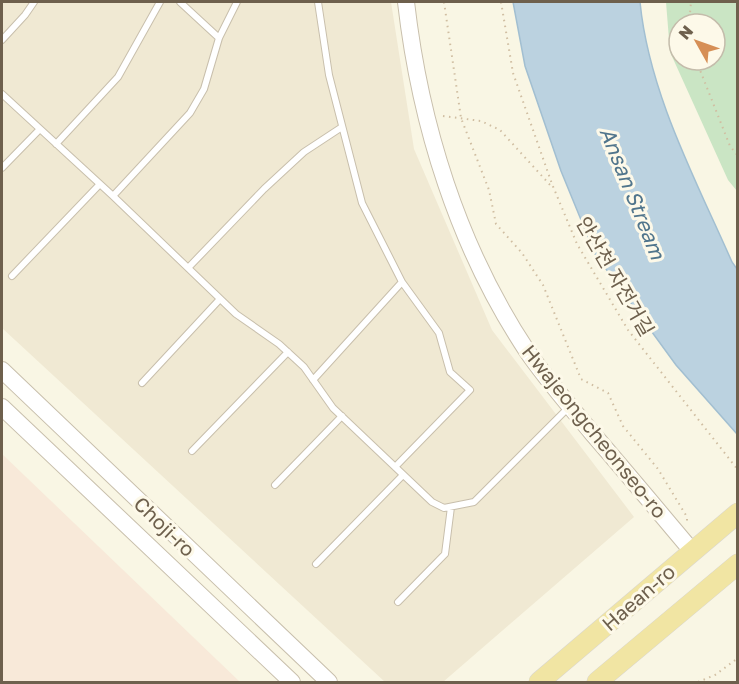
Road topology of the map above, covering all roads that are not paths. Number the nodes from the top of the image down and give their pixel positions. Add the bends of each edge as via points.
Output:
1 (34, 2) edge
2 (160, 2) edge
3 (180, 2) edge
4 (237, 2) edge
5 (318, 2) edge
6 (405, 2) edge
7 (219, 38) junction
8 (2, 40) edge
9 (2, 94) edge
10 (342, 127) junction
11 (40, 129) junction
12 (56, 144) junction
13 (2, 168) edge
14 (100, 184) junction
15 (113, 196) junction
16 (188, 268) junction
17 (12, 276) dead end
18 (402, 282) junction
19 (220, 299) junction
20 (288, 352) junction
21 (2, 370) edge
22 (313, 380) junction
23 (142, 383) dead end
24 (570, 406) junction
25 (2, 407) edge
26 (342, 416) junction
27 (192, 451) dead end
28 (395, 467) junction
29 (403, 475) junction
30 (275, 485) dead end
31 (451, 507) junction
32 (738, 513) edge
33 (692, 551) junction
34 (316, 564) dead end
35 (738, 564) edge
36 (398, 602) dead end
37 (292, 682) edge
38 (329, 682) edge
39 (539, 682) edge
40 (597, 682) edge

1 - 8 lane
2 - 12 lane via 117,77
3 - 7 lane
4 - 7 lane
5 - 10 lane
6 - 24 street, Hwajeongcheonseo-ro via 425,114 471,250 528,351
7 - 15 lane via 204,89 190,113
9 - 11 lane
10 - 16 lane via 264,189
10 - 18 lane via 362,203
11 - 12 lane
11 - 13 lane
12 - 14 lane
14 - 15 lane
14 - 17 lane
15 - 16 lane
16 - 19 lane
18 - 22 lane
18 - 28 lane via 439,333 450,372 470,390
19 - 20 lane
19 - 23 lane
20 - 22 lane
20 - 27 lane
21 - 38 street, Choji-ro
22 - 26 lane
24 - 31 lane via 474,502
24 - 33 street, Hwajeongcheonseo-ro
25 - 37 street, Choji-ro
26 - 28 lane
26 - 30 lane
28 - 29 lane
29 - 31 lane via 432,502
29 - 34 lane
31 - 36 lane via 445,554
32 - 33 main road, Haean-ro
33 - 39 main road, Haean-ro
35 - 40 main road, Haean-ro

